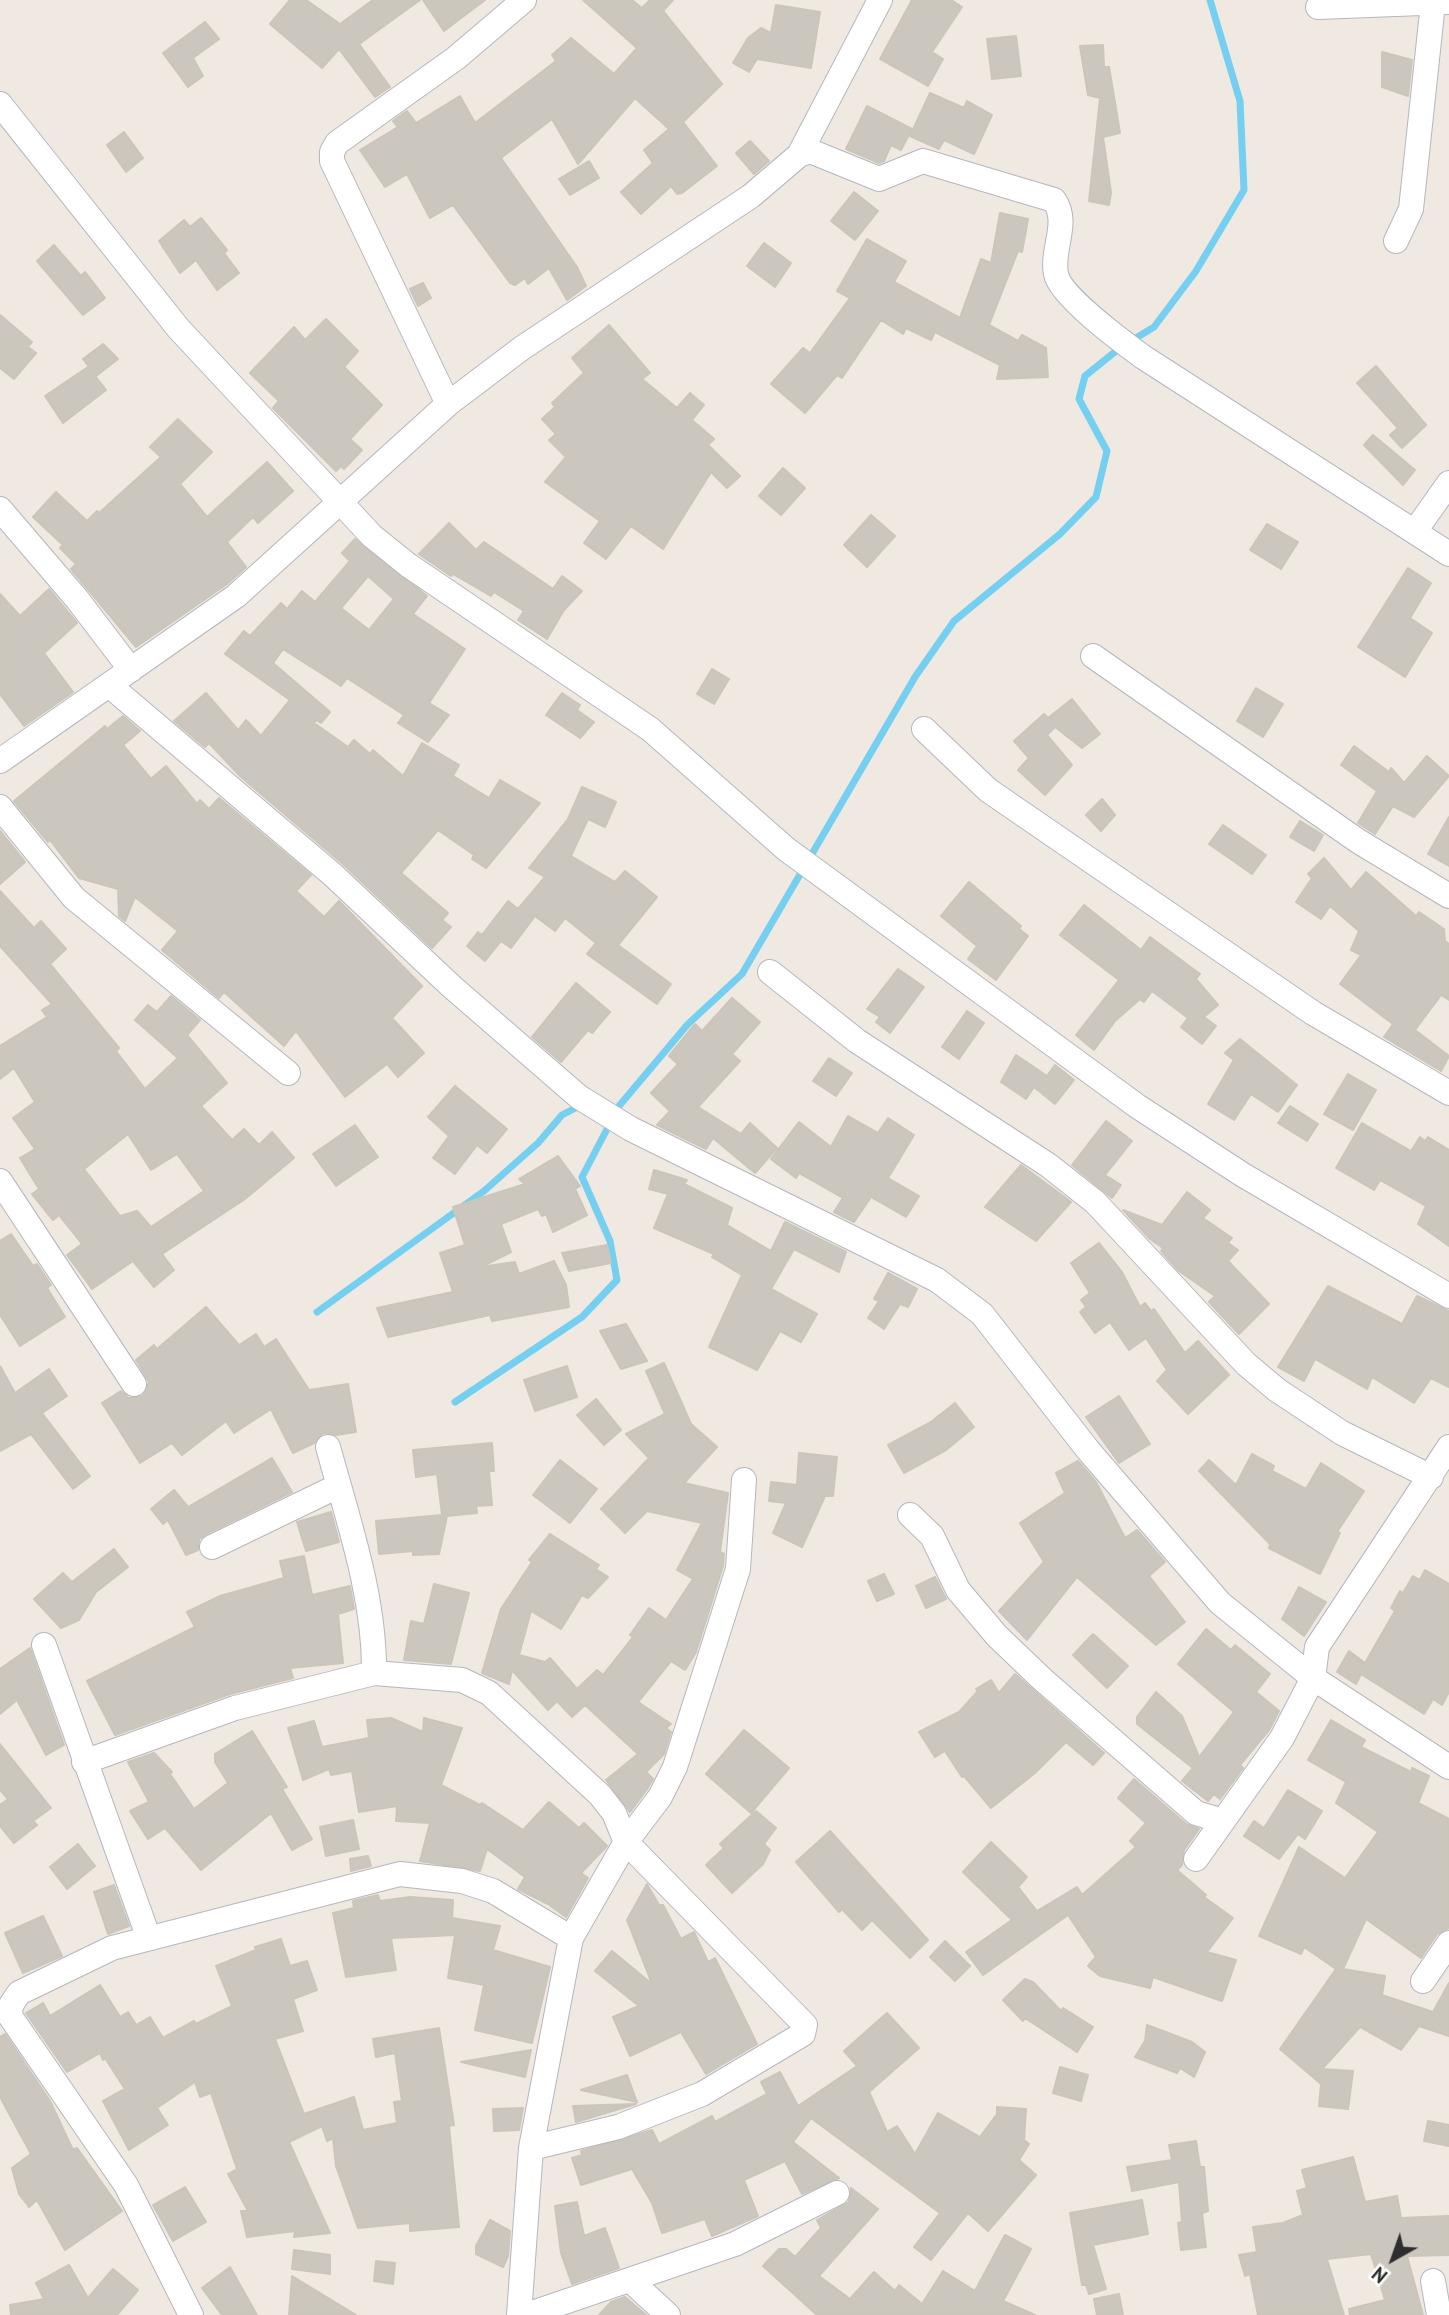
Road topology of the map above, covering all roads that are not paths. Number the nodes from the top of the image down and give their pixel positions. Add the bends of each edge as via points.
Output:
1 (524, 0) edge
2 (880, 0) edge
3 (1441, 3) edge
4 (1318, 7) dead end
5 (0, 104) edge
6 (799, 155) junction
7 (1396, 241) dead end
8 (448, 404) junction
9 (1449, 483) edge
10 (340, 503) junction
11 (0, 509) edge
12 (1415, 531) junction
13 (1449, 554) edge
14 (1093, 656) dead end
15 (131, 670) junction
16 (109, 685) junction
17 (923, 729) dead end
18 (0, 761) edge
19 (0, 807) edge
20 (1449, 896) edge
21 (770, 972) dead end
22 (288, 1073) dead end
23 (1449, 1093) edge
24 (0, 1181) edge
25 (1449, 1296) edge
26 (134, 1384) dead end
27 (328, 1447) dead end
28 (1449, 1447) edge
29 (1430, 1477) junction
30 (744, 1480) dead end
31 (338, 1486) junction
32 (910, 1515) dead end
33 (212, 1547) dead end
34 (44, 1645) dead end
35 (374, 1673) junction
36 (1313, 1678) junction
37 (85, 1762) junction
38 (1449, 1768) edge
39 (1223, 1821) junction
40 (626, 1842) junction
41 (1196, 1859) dead end
42 (148, 1936) junction
43 (571, 1938) junction
44 (1449, 1943) edge
45 (1423, 1981) dead end
46 (531, 2148) junction
47 (837, 2193) dead end
48 (630, 2280) junction
49 (1433, 2281) dead end
50 (191, 2315) edge
51 (519, 2315) edge
52 (526, 2315) edge
53 (668, 2315) edge
54 (1438, 2315) edge

1 - 8 street via 456,58 337,143 332,152 332,161
2 - 6 street
3 - 4 street
3 - 7 street via 1410,209
5 - 10 street via 178,328
6 - 8 street via 751,196 522,348
6 - 12 street via 810,151 879,179 923,162 1054,200 1061,211 1056,274 1104,328
8 - 10 street
9 - 12 street
10 - 15 street via 236,596
10 - 25 street via 408,565 650,729 786,849 1137,1105 1243,1175
11 - 15 street
12 - 13 street
14 - 20 street via 1358,841
15 - 16 street
16 - 18 street
16 - 36 street via 332,875 579,1097 631,1129 937,1280 966,1299 1220,1603
17 - 23 street via 988,790 1028,818 1313,1013
19 - 22 street via 74,898
21 - 29 street via 857,1041 1048,1165 1095,1202 1246,1364 1276,1390 1342,1433
24 - 26 street
27 - 31 street
28 - 29 street
29 - 36 street via 1317,1647
30 - 40 street via 738,1569 675,1767 660,1797
31 - 33 street
31 - 35 street via 360,1568 375,1648
32 - 39 street via 932,1536 958,1590 1024,1662 1196,1813
34 - 37 street
35 - 37 street via 235,1708
35 - 40 street via 462,1681 489,1693 600,1795 614,1813
36 - 38 street
36 - 39 street via 1282,1738
37 - 42 street
39 - 41 street
40 - 43 street
40 - 46 street via 795,2012 805,2025 803,2034 702,2094 618,2127
42 - 43 street via 400,1874 462,1881 493,1891
42 - 50 street via 112,1948 19,1993 10,2016 126,2185
43 - 46 street
44 - 45 street
46 - 51 street
47 - 48 street via 756,2236
48 - 52 street
48 - 53 street
49 - 54 street

